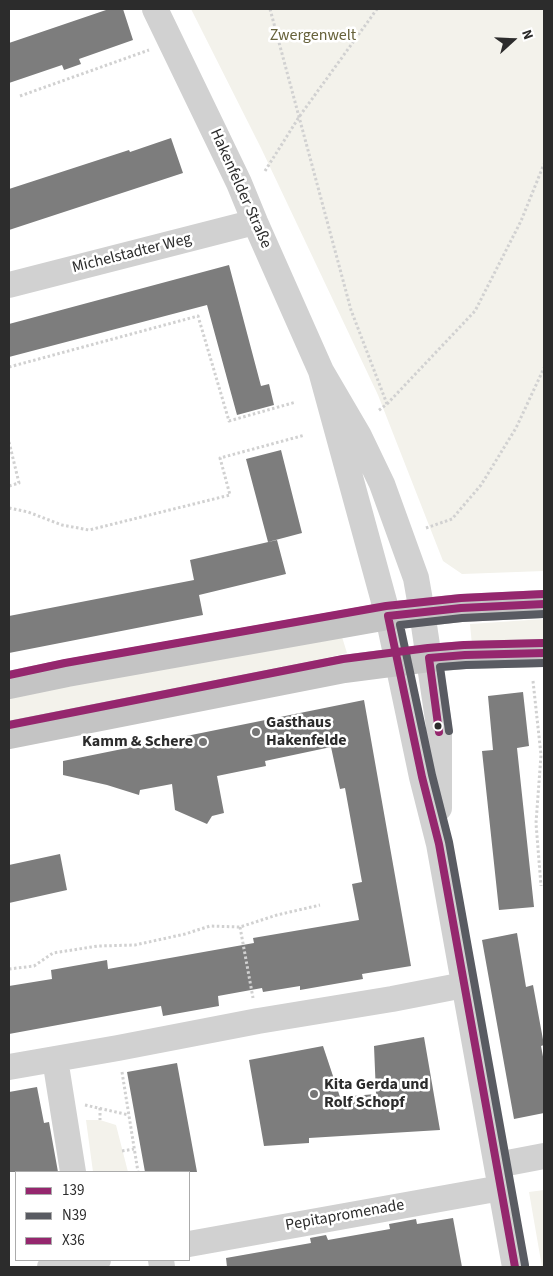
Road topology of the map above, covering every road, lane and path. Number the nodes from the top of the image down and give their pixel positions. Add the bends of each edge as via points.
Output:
1 (154, 9) edge
2 (270, 9) edge
3 (377, 9) edge
4 (154, 48) dead end
5 (20, 96) dead end
6 (299, 117) junction
7 (544, 164) edge
8 (265, 171) dead end
9 (255, 222) junction
10 (9, 285) edge
11 (9, 367) edge
12 (544, 368) edge
13 (321, 371) junction
14 (296, 402) dead end
15 (387, 404) junction
16 (378, 411) dead end
17 (305, 435) dead end
18 (9, 442) edge
19 (9, 486) edge
20 (9, 508) edge
21 (426, 528) dead end
22 (544, 604) edge
23 (422, 612) junction
24 (388, 616) junction
25 (544, 653) edge
26 (429, 658) junction
27 (397, 662) junction
28 (533, 681) dead end
29 (9, 685) edge
30 (9, 735) edge
31 (440, 844) junction
32 (541, 886) dead end
33 (320, 906) dead end
34 (240, 927) junction
35 (9, 969) edge
36 (464, 985) junction
37 (258, 1021) junction
38 (118, 1048) junction
39 (55, 1059) junction
40 (9, 1067) edge
41 (63, 1106) junction
42 (100, 1108) junction
43 (128, 1115) junction
44 (100, 1120) dead end
45 (134, 1149) junction
46 (122, 1151) dead end
47 (544, 1156) edge
48 (73, 1171) edge
49 (138, 1171) edge
50 (499, 1176) junction
51 (190, 1244) edge
52 (90, 1262) edge
53 (50, 1267) edge
54 (515, 1267) edge

1 - 9 street, Hakenfelder Straße
2 - 6 path
3 - 6 path
4 - 5 path
6 - 8 path
6 - 15 path via 351,310
7 - 15 path via 521,221 475,311
9 - 10 street, Michelstadter Weg
9 - 13 street, Hakenfelder Straße
11 - 14 path via 198,316 229,421
12 - 21 path via 516,428 481,485 452,519
13 - 23 street, Hakenfelder Straße via 359,436 382,484 416,578
13 - 24 street, Hakenfelder Straße
15 - 16 path
17 - 20 path via 220,458 230,495 89,530
18 - 19 path via 19,483
22 - 23 main road
23 - 24 main road
23 - 26 street, Hakenfelder Straße
24 - 27 street, Hakenfelder Straße
24 - 29 main road
25 - 26 main road
26 - 27 main road
26 - 31 street, Hakenfelder Straße via 439,726
27 - 30 main road via 330,672
27 - 31 street, Hakenfelder Straße
28 - 32 path via 541,755 536,823
31 - 36 street
33 - 34 path
34 - 35 path via 210,926 135,945 98,946 53,953 34,966
34 - 37 path
36 - 37 street
36 - 50 street
37 - 38 street
38 - 39 street
38 - 43 path
39 - 40 street
39 - 41 street
41 - 42 path via 78,1103
41 - 48 street
42 - 43 path
42 - 44 path
43 - 45 path
45 - 46 path
45 - 49 path
47 - 50 street, Pepitapromenade
50 - 51 street, Pepitapromenade
50 - 54 street
52 - 53 street

